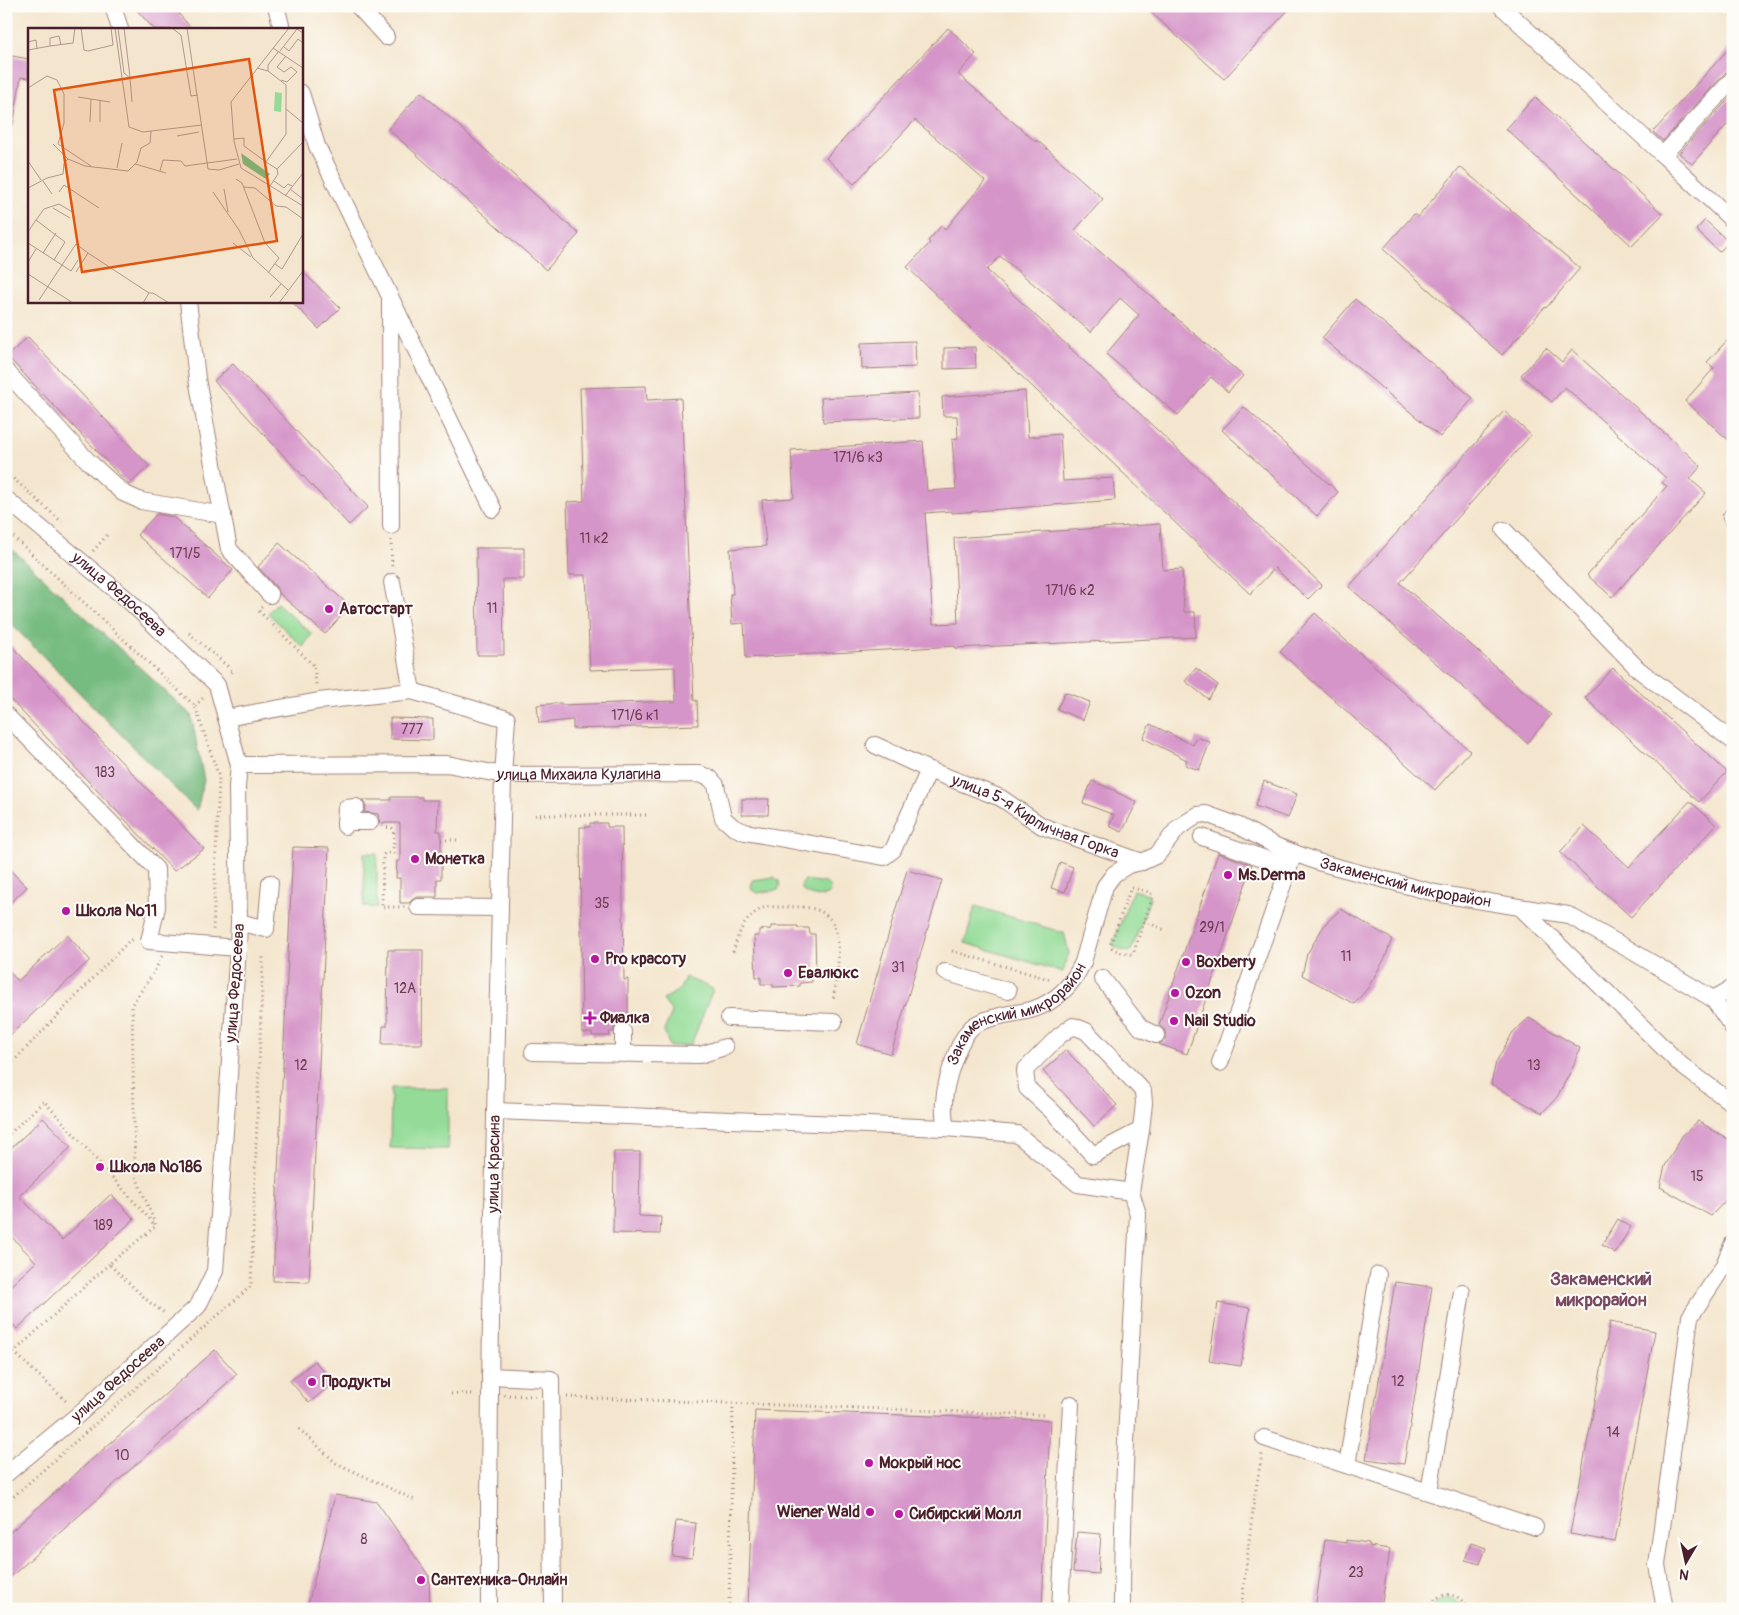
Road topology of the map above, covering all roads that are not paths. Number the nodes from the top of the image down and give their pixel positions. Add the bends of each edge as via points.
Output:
1 (113, 6) edge
2 (276, 6) edge
3 (358, 6) edge
4 (1501, 6) edge
5 (120, 28) edge
6 (282, 28) edge
7 (386, 37) dead end
8 (1733, 79) edge
9 (302, 96) edge
10 (1663, 155) junction
11 (1733, 221) edge
12 (390, 296) junction
13 (188, 302) edge
14 (6, 371) edge
15 (6, 499) edge
16 (493, 509) dead end
17 (223, 515) junction
18 (391, 526) road end
19 (1504, 530) dead end
20 (392, 582) road end
21 (270, 595) road end
22 (412, 691) junction
23 (6, 715) edge
24 (226, 718) junction
25 (1733, 741) edge
26 (875, 745) dead end
27 (239, 765) junction
28 (929, 770) junction
29 (503, 775) junction
30 (356, 807) dead end
31 (370, 822) road end
32 (1202, 837) dead end
33 (1292, 860) junction
34 (1142, 862) junction
35 (270, 883) dead end
36 (418, 907) road end
37 (500, 908) junction
38 (1521, 908) junction
39 (239, 922) junction
40 (238, 948) junction
41 (945, 972) dead end
42 (1102, 978) dead end
43 (1733, 988) edge
44 (1008, 991) dead end
45 (1713, 999) junction
46 (729, 1018) dead end
47 (834, 1022) dead end
48 (1733, 1028) edge
49 (623, 1032) dead end
50 (1156, 1035) dead end
51 (725, 1046) dead end
52 (533, 1052) dead end
53 (623, 1054) junction
54 (1220, 1062) dead end
55 (1733, 1104) edge
56 (495, 1111) junction
57 (945, 1128) junction
58 (1141, 1130) junction
59 (1131, 1192) junction
60 (1733, 1243) edge
61 (1378, 1275) dead end
62 (1462, 1292) dead end
63 (490, 1376) junction
64 (1071, 1404) dead end
65 (1264, 1438) road end
66 (1347, 1465) junction
67 (6, 1474) edge
68 (1429, 1492) junction
69 (1535, 1527) dead end
70 (489, 1609) edge
71 (553, 1609) edge
72 (1060, 1609) edge
73 (1122, 1609) edge
74 (1665, 1609) edge

1 - 5 street
2 - 6 street
3 - 7 street
4 - 10 street
8 - 10 street
9 - 12 street via 317,146
10 - 11 street
12 - 16 street
12 - 18 street
13 - 17 street via 197,379
14 - 17 street via 88,461 123,493 141,501
15 - 24 street, улица Федосеева via 129,601 217,685
17 - 21 street via 229,549
19 - 25 street via 1639,670
20 - 22 street
22 - 24 street via 318,701
22 - 29 street, улица Красина via 507,719
23 - 40 street via 156,869 156,907 149,941
24 - 27 street, улица Федосеева
26 - 28 street, улица 5-я Кирпичная Горка
27 - 29 street, улица Михаила Кулагина via 447,764
27 - 39 street, улица Федосеева
28 - 29 street, улица Михаила Кулагина via 894,850 884,857 744,832 723,818 716,785 710,778 699,774
28 - 34 street, улица 5-я Кирпичная Горка via 1001,798 1042,826
29 - 37 street, улица Красина
30 - 31 street via 346,808 345,824
32 - 33 street
33 - 34 street, Закаменский микрорайон via 1276,846 1239,826 1206,814 1198,815 1178,828 1156,855
33 - 38 street, Закаменский микрорайон via 1318,862 1435,893
33 - 54 street
34 - 57 street, Закаменский микрорайон via 1128,865 1114,874 1106,886 1083,962 1069,985 1047,1004 983,1021 972,1027 957,1052 949,1077 944,1101
35 - 39 street via 266,929
36 - 37 street
37 - 56 street, улица Красина
38 - 45 street, Закаменский микрорайон via 1568,915
38 - 55 street via 1681,1065
39 - 40 street, улица Федосеева
40 - 67 street, улица Федосеева via 215,1271 198,1306 180,1324
41 - 44 street
42 - 50 street via 1141,1028
43 - 45 street
45 - 48 street
46 - 47 street
49 - 53 street
51 - 53 street via 700,1055
52 - 53 street
56 - 57 street
56 - 63 street, улица Красина
57 - 59 street via 1017,1134 1078,1184
58 - 58 street via 1092,1155 1055,1106 1027,1088 1025,1070 1072,1026 1086,1031 1143,1091
58 - 59 street
59 - 73 street via 1138,1214 1127,1405
60 - 74 street via 1723,1267 1690,1317 1657,1565
61 - 66 street
62 - 68 street
63 - 70 street, улица Красина
63 - 71 street via 551,1379
64 - 72 street
65 - 66 street
66 - 68 street
68 - 69 street

